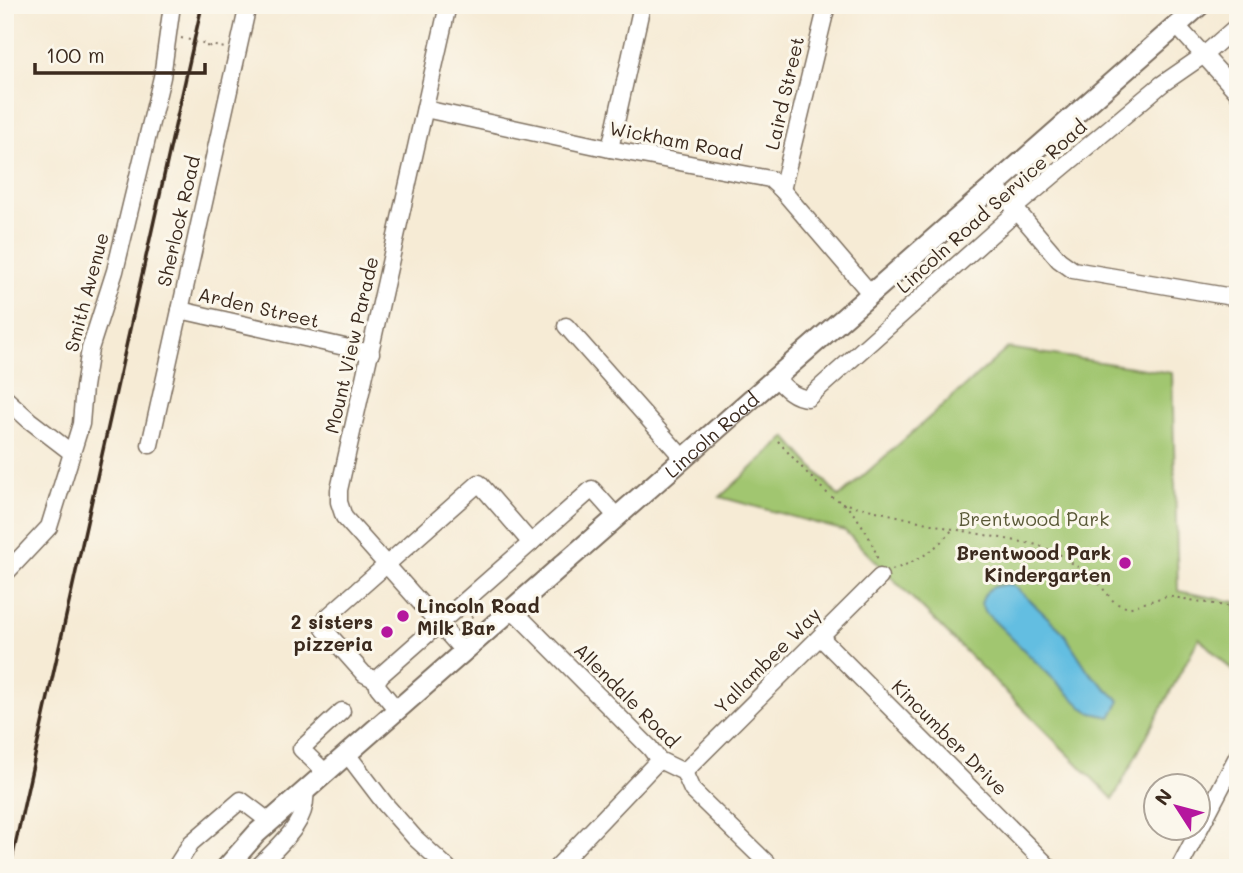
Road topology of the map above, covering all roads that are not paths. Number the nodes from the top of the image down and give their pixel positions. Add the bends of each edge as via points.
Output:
1 (172, 5) edge
2 (248, 5) edge
3 (448, 5) edge
4 (642, 5) edge
5 (827, 5) edge
6 (1200, 5) edge
7 (1238, 25) edge
8 (1177, 26) junction
9 (1204, 55) junction
10 (1238, 93) edge
11 (425, 109) junction
12 (610, 149) junction
13 (994, 184) junction
14 (782, 190) junction
15 (1016, 209) junction
16 (871, 293) junction
17 (1238, 298) edge
18 (180, 310) junction
19 (566, 326) dead end
20 (371, 353) junction
21 (776, 378) junction
22 (5, 398) edge
23 (150, 445) dead end
24 (72, 453) junction
25 (683, 457) junction
26 (617, 517) junction
27 (531, 543) junction
28 (386, 565) junction
29 (5, 574) edge
30 (880, 577) road end
31 (512, 609) junction
32 (439, 624) junction
33 (820, 637) junction
34 (464, 652) junction
35 (377, 681) junction
36 (397, 710) junction
37 (342, 711) dead end
38 (347, 754) junction
39 (1238, 755) edge
40 (659, 760) junction
41 (684, 772) junction
42 (326, 773) junction
43 (305, 791) junction
44 (270, 822) junction
45 (175, 868) edge
46 (226, 868) edge
47 (257, 868) edge
48 (448, 868) edge
49 (556, 868) edge
50 (772, 868) edge
51 (1050, 868) edge
52 (1179, 868) edge

1 - 24 street, Smith Avenue via 162,77 115,271 90,349 81,424
2 - 18 street, Sherlock Road
3 - 11 street, Mount View Parade
4 - 12 street
5 - 14 street, Laird Street
6 - 8 main road, Lincoln Road
7 - 9 street, Lincoln Road Service Road
8 - 9 street
8 - 13 main road, Lincoln Road
9 - 10 street
9 - 15 street, Lincoln Road Service Road via 1162,84
11 - 12 street, Wickham Road
11 - 20 street, Mount View Parade
12 - 14 street, Wickham Road via 770,179
13 - 15 street
13 - 16 main road, Lincoln Road
14 - 16 street, Wickham Road
15 - 17 street via 1073,270
15 - 21 street, Lincoln Road Service Road via 808,398 788,390
16 - 21 main road, Lincoln Road
18 - 20 street, Arden Street
18 - 23 street, Sherlock Road
19 - 25 street
20 - 28 street, Mount View Parade via 339,502 344,517
21 - 25 main road, Lincoln Road
22 - 24 street
24 - 29 street, Smith Avenue via 49,527
25 - 26 main road, Lincoln Road
26 - 27 street via 598,484
26 - 31 main road, Lincoln Road
27 - 28 street via 479,483
27 - 32 street
28 - 32 street, Mount View Parade
28 - 35 street via 325,620 324,629 364,674
30 - 33 street, Yallambee Way
31 - 34 main road, Lincoln Road
31 - 40 street, Allendale Road
32 - 34 street, Mount View Parade
32 - 35 street
33 - 41 street, Yallambee Way
33 - 51 street, Kincumber Drive
34 - 36 main road, Lincoln Road
35 - 36 street
36 - 38 main road, Lincoln Road
37 - 42 street via 301,749
38 - 42 main road, Lincoln Road
38 - 48 street via 415,838
39 - 52 street
40 - 41 street, Allendale Road
40 - 49 street
41 - 50 street, Allendale Road via 692,790
42 - 43 main road, Lincoln Road
43 - 44 main road, Lincoln Road
43 - 47 street via 307,802 295,828
44 - 45 street via 241,800 191,843
44 - 46 main road, Lincoln Road

